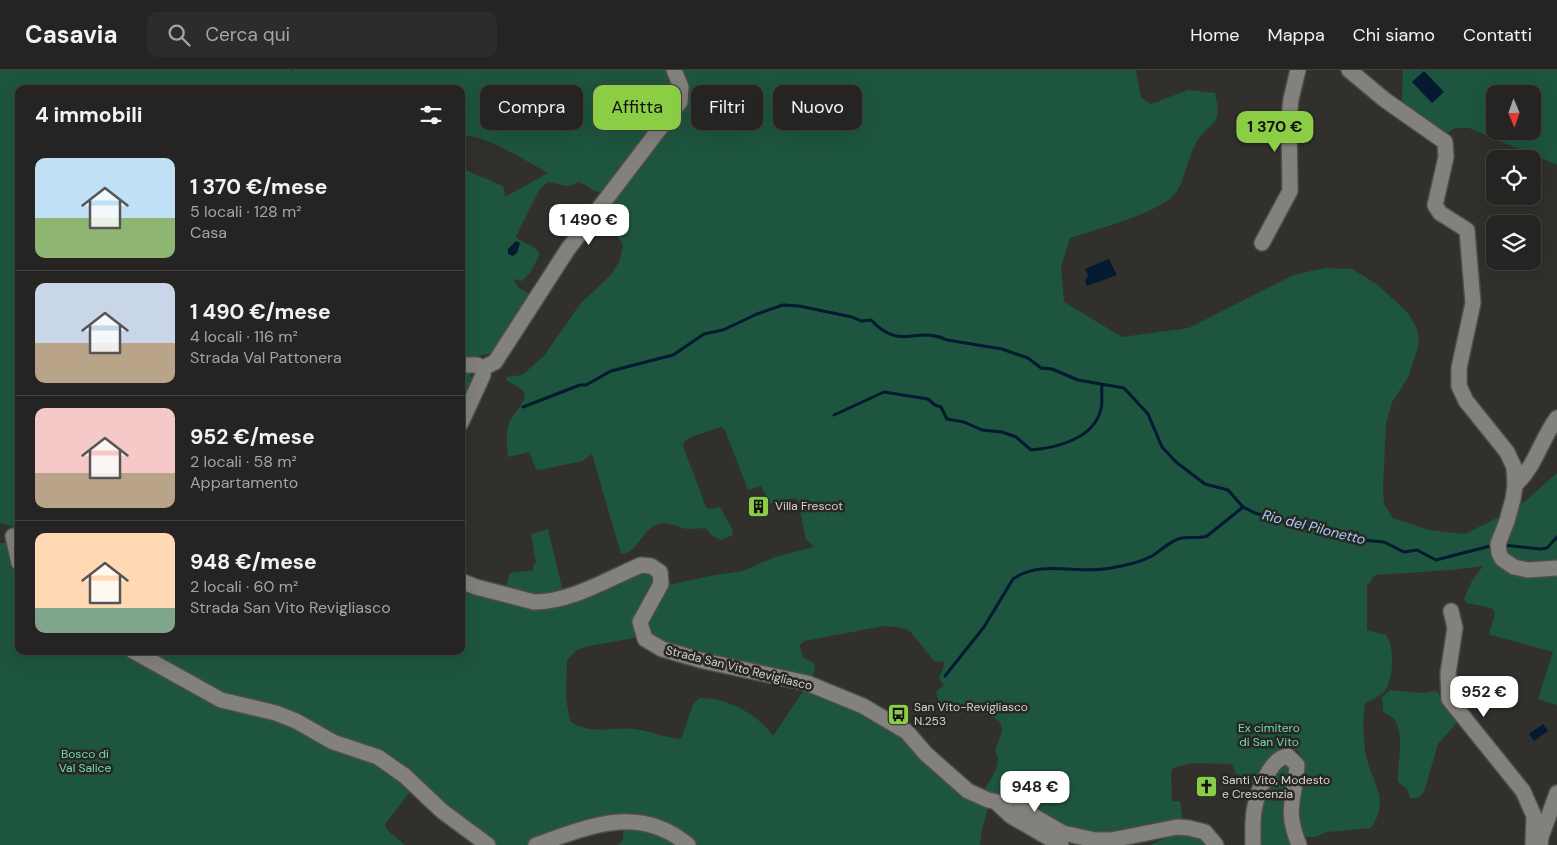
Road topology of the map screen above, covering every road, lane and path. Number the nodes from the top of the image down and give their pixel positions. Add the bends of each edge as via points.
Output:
1 (674, 70) edge
2 (1298, 70) edge
3 (1349, 70) edge
4 (1262, 243) dead end
5 (465, 365) edge
6 (483, 368) junction
7 (465, 414) edge
8 (1557, 418) edge
9 (1515, 485) junction
10 (8, 535) edge
11 (15, 553) edge
12 (1557, 568) edge
13 (465, 582) edge
14 (1451, 611) dead end
15 (140, 655) edge
16 (1557, 793) edge
17 (996, 802) junction
18 (488, 845) edge
19 (536, 845) edge
20 (688, 845) edge
21 (1061, 845) edge
22 (1216, 845) edge
23 (1253, 845) edge
24 (1299, 845) edge
25 (1533, 845) edge
26 (1540, 845) edge

1 - 6 street via 682,94 680,102 568,248 495,362
2 - 4 street via 1289,119 1290,191
3 - 9 street via 1445,142 1446,157 1435,205 1440,213 1467,230 1471,258 1473,304 1459,368 1459,386 1466,401 1507,452 1514,467
5 - 6 street
6 - 7 street via 483,375
8 - 9 street via 1535,460
9 - 12 street via 1499,548 1502,559 1528,570
10 - 11 street
13 - 17 street, Strada San Vito Revigliasco via 544,602 584,590 641,565 656,568 660,572 661,584 640,622 642,634 648,642 676,654 807,683 864,706 907,732 926,754 968,791
14 - 25 street via 1455,628 1448,673 1449,699 1523,791 1534,816
15 - 18 street via 221,700 276,713 333,742 378,757
16 - 26 street
17 - 21 street via 1011,816
17 - 22 street, Strada San Vito Revigliasco via 1016,806 1054,829 1077,837 1111,840 1189,828 1205,832
19 - 20 street via 597,826 628,821 662,827
23 - 24 street via 1258,795 1276,761 1288,756 1297,765 1290,815

